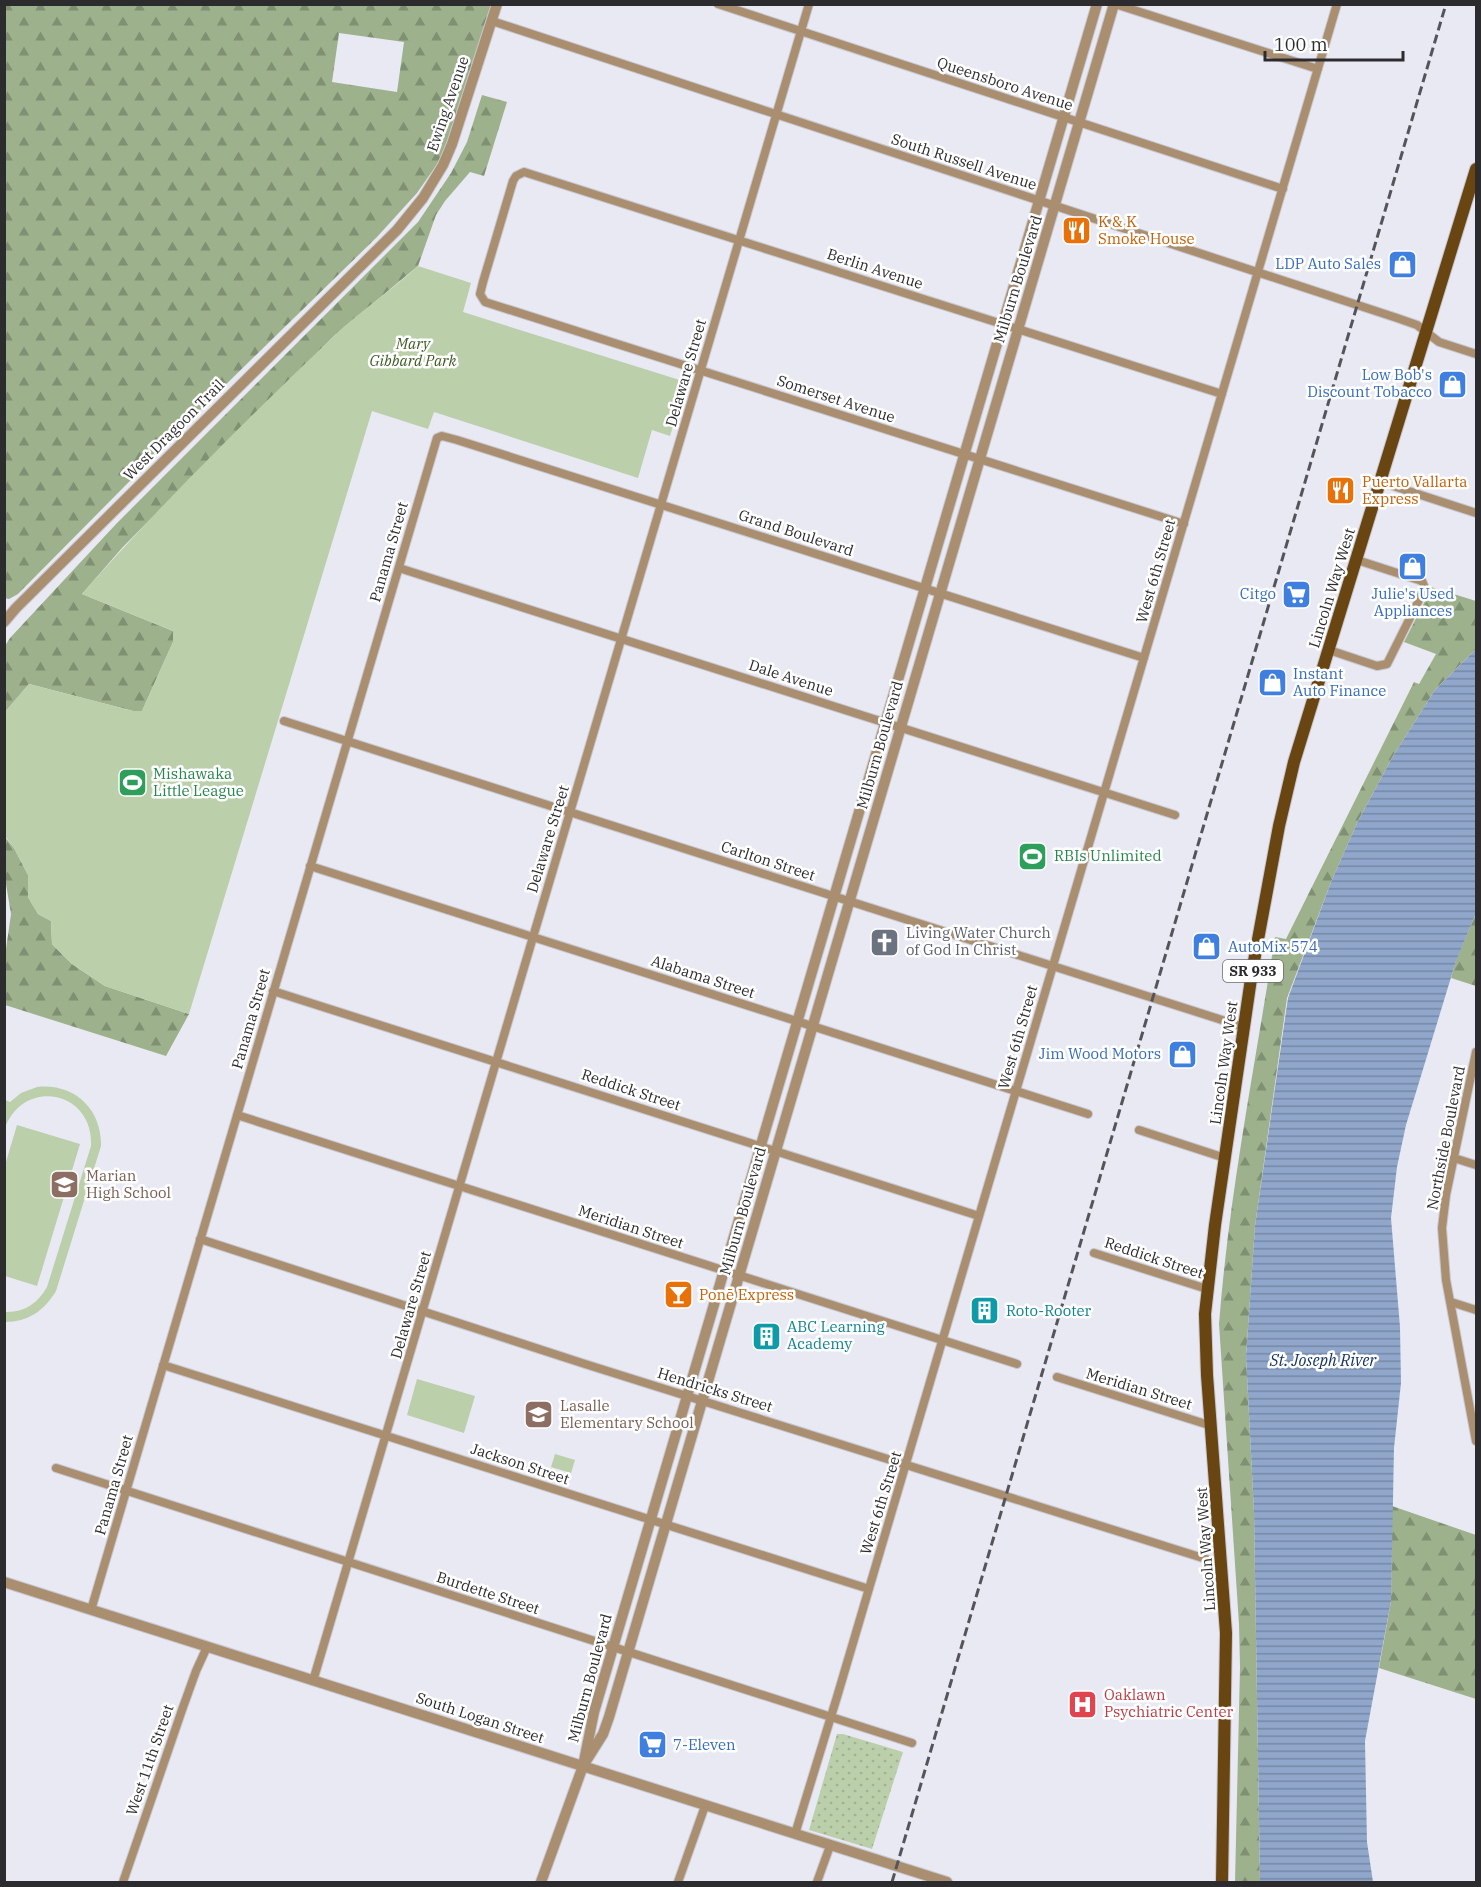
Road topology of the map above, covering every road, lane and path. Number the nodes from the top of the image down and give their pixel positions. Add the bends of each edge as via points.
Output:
1 (497, 4) edge
2 (718, 4) edge
3 (809, 4) edge
4 (1097, 4) edge
5 (1115, 4) edge
6 (1337, 4) edge
7 (492, 21) junction
8 (801, 31) junction
9 (1318, 69) junction
10 (777, 115) junction
11 (1064, 118) junction
12 (1079, 123) junction
13 (1476, 169) edge
14 (1474, 184) edge
15 (1283, 189) junction
16 (1040, 201) junction
17 (1055, 206) junction
18 (739, 240) junction
19 (366, 260) joint
20 (1258, 272) junction
21 (481, 298) joint
22 (1003, 324) junction
23 (1018, 328) junction
24 (1426, 332) junction
25 (1476, 354) edge
26 (701, 370) junction
27 (1222, 394) junction
28 (440, 436) joint
29 (964, 454) junction
30 (980, 458) junction
31 (1381, 482) junction
32 (661, 505) junction
33 (1476, 513) edge
34 (1184, 524) junction
35 (1357, 560) junction
36 (399, 568) junction
37 (925, 588) junction
38 (940, 594) junction
39 (4, 621) edge
40 (621, 639) junction
41 (1329, 650) junction
42 (1144, 658) junction
43 (284, 721) dead end
44 (885, 723) junction
45 (901, 728) junction
46 (347, 742) junction
47 (1104, 793) junction
48 (570, 812) junction
49 (1175, 815) dead end
50 (310, 866) junction
51 (834, 897) junction
52 (849, 901) junction
53 (534, 937) junction
54 (1053, 966) junction
55 (273, 991) junction
56 (797, 1021) junction
57 (813, 1026) junction
58 (1244, 1027) junction
59 (1476, 1053) edge
60 (496, 1062) junction
61 (1017, 1091) junction
62 (1088, 1114) dead end
63 (237, 1115) junction
64 (1139, 1130) dead end
65 (760, 1146) junction
66 (776, 1151) junction
67 (1225, 1158) junction
68 (1455, 1158) junction
69 (1476, 1165) edge
70 (460, 1186) junction
71 (979, 1216) junction
72 (200, 1239) junction
73 (1094, 1252) dead end
74 (724, 1271) junction
75 (739, 1276) junction
76 (1207, 1289) junction
77 (1451, 1302) junction
78 (423, 1310) junction
79 (1476, 1310) edge
80 (942, 1340) junction
81 (1017, 1364) dead end
82 (164, 1365) junction
83 (1058, 1377) dead end
84 (687, 1396) junction
85 (702, 1401) junction
86 (1212, 1426) junction
87 (386, 1436) junction
88 (1476, 1441) edge
89 (906, 1465) junction
90 (56, 1468) dead end
91 (127, 1491) junction
92 (650, 1520) junction
93 (666, 1525) junction
94 (348, 1562) junction
95 (1222, 1564) junction
96 (4, 1582) edge
97 (869, 1589) junction
98 (91, 1610) junction
99 (207, 1647) junction
100 (613, 1647) junction
101 (628, 1652) junction
102 (313, 1681) junction
103 (831, 1717) junction
104 (912, 1743) dead end
105 (583, 1766) junction
106 (705, 1806) junction
107 (795, 1834) junction
108 (830, 1846) junction
109 (123, 1882) edge
110 (541, 1882) edge
111 (678, 1882) edge
112 (818, 1882) edge
113 (947, 1882) edge
114 (1222, 1882) edge

1 - 7 street, Ewing Avenue
2 - 8 street, Queensboro Avenue
3 - 8 street, Delaware Street
4 - 11 street, Milburn Boulevard
5 - 9 street
5 - 12 street, Milburn Boulevard
6 - 9 street, West 6th Street
7 - 10 street, South Russell Avenue
7 - 19 street, Ewing Avenue via 443,165 412,212
8 - 10 street, Delaware Street
8 - 11 street, Queensboro Avenue
9 - 15 street, West 6th Street
10 - 16 street, South Russell Avenue
10 - 18 street, Delaware Street
11 - 12 street, Queensboro Avenue
11 - 16 street, Milburn Boulevard
12 - 15 street, Queensboro Avenue
12 - 17 street, Milburn Boulevard
13 - 14 main road, Lincoln Way West / SR 933
14 - 24 main road, Lincoln Way West / SR 933
15 - 20 street, West 6th Street
16 - 17 street, South Russell Avenue
16 - 22 street, Milburn Boulevard
17 - 20 street, South Russell Avenue
17 - 23 street, Milburn Boulevard
18 - 21 street, Berlin Avenue via 519,173 513,181
18 - 22 street, Berlin Avenue
18 - 26 street, Delaware Street
19 - 39 street, West Dragoon Trail
20 - 24 street, South Russell Avenue via 1407,321
20 - 27 street, West 6th Street
21 - 26 street, Somerset Avenue
22 - 23 street, Berlin Avenue
22 - 29 street, Milburn Boulevard
23 - 27 street, Berlin Avenue
23 - 30 street, Milburn Boulevard
24 - 25 street, South Russell Avenue via 1439,342
24 - 31 main road, Lincoln Way West / SR 933
26 - 29 street, Somerset Avenue
26 - 32 street, Delaware Street
27 - 34 street, West 6th Street
28 - 32 street, Grand Boulevard
28 - 36 street, Panama Street
29 - 30 street, Somerset Avenue
29 - 37 street, Milburn Boulevard
30 - 34 street, Somerset Avenue
30 - 38 street, Milburn Boulevard
31 - 33 street
31 - 35 main road, Lincoln Way West / SR 933
32 - 37 street, Grand Boulevard
32 - 40 street, Delaware Street
34 - 42 street, West 6th Street
35 - 41 main road, Lincoln Way West / SR 933
35 - 41 street via 1422,581 1425,588 1387,664 1377,666
36 - 40 street, Dale Avenue
36 - 46 street, Panama Street
37 - 38 street, Grand Boulevard
37 - 44 street, Milburn Boulevard
38 - 42 street, Grand Boulevard
38 - 45 street, Milburn Boulevard
40 - 44 street, Dale Avenue
40 - 48 street, Delaware Street
41 - 58 main road, Lincoln Way West / SR 933 via 1294,762 1279,826
42 - 47 street, West 6th Street
43 - 46 street, Carlton Street
44 - 45 street, Dale Avenue
44 - 51 street, Milburn Boulevard
45 - 47 street, Dale Avenue
45 - 52 street, Milburn Boulevard
46 - 48 street, Carlton Street
46 - 50 street, Panama Street
47 - 49 street, Dale Avenue
47 - 54 street, West 6th Street
48 - 51 street, Carlton Street
48 - 53 street, Delaware Street
50 - 53 street, Alabama Street
50 - 55 street, Panama Street
51 - 52 street, Carlton Street
51 - 56 street, Milburn Boulevard
52 - 54 street, Carlton Street
52 - 57 street, Milburn Boulevard
53 - 56 street, Alabama Street
53 - 60 street, Delaware Street
54 - 58 street, Carlton Street
54 - 61 street, West 6th Street
55 - 60 street, Reddick Street
55 - 63 street, Panama Street
56 - 57 street, Alabama Street
56 - 65 street, Milburn Boulevard
57 - 61 street, Alabama Street
57 - 66 street, Milburn Boulevard
58 - 67 main road, Lincoln Way West / SR 933
59 - 68 street, Northside Boulevard
60 - 65 street, Reddick Street
60 - 70 street, Delaware Street
61 - 62 street, Alabama Street
61 - 71 street, West 6th Street
63 - 70 street, Meridian Street
63 - 72 street, Panama Street
64 - 67 street
65 - 66 street, Reddick Street
65 - 74 street, Milburn Boulevard
66 - 71 street, Reddick Street
66 - 75 street, Milburn Boulevard
67 - 76 main road, Lincoln Way West / SR 933
68 - 69 street
68 - 77 street, Northside Boulevard via 1442,1228
70 - 74 street, Meridian Street
70 - 78 street, Delaware Street
71 - 80 street, West 6th Street
72 - 78 street, Hendricks Street
72 - 82 street, Panama Street
73 - 76 street, Reddick Street
74 - 75 street, Meridian Street
74 - 84 street, Milburn Boulevard
75 - 80 street, Meridian Street
75 - 85 street, Milburn Boulevard
76 - 86 main road, Lincoln Way West / SR 933 via 1205,1339
77 - 79 street
77 - 88 street, Northside Boulevard
78 - 84 street, Hendricks Street
78 - 87 street, Delaware Street
80 - 81 street, Meridian Street
80 - 89 street, West 6th Street
82 - 87 street, Jackson Street
82 - 91 street, Panama Street
83 - 86 street, Meridian Street
84 - 85 street, Hendricks Street
84 - 92 street, Milburn Boulevard
85 - 89 street, Hendricks Street
85 - 93 street, Milburn Boulevard
86 - 95 main road, Lincoln Way West / SR 933
87 - 92 street, Jackson Street
87 - 94 street, Delaware Street
89 - 95 street, Hendricks Street
89 - 97 street, West 6th Street
90 - 91 street, Burdette Street
91 - 94 street, Burdette Street
91 - 98 street, Panama Street
92 - 93 street, Jackson Street
92 - 100 street, Milburn Boulevard
93 - 97 street, Jackson Street
93 - 101 street, Milburn Boulevard
94 - 100 street, Burdette Street
94 - 102 street, Delaware Street
95 - 114 main road, Lincoln Way West / SR 933 via 1227,1661
96 - 98 street, South Logan Street
97 - 103 street, West 6th Street
98 - 99 street, South Logan Street
99 - 102 street, South Logan Street
99 - 109 street, West 11th Street
100 - 101 street, Burdette Street
100 - 105 street, Milburn Boulevard
101 - 103 street, Burdette Street
101 - 105 street, Milburn Boulevard via 603,1734
102 - 105 street, South Logan Street
103 - 104 street, Burdette Street
103 - 107 street, West 6th Street
105 - 106 street, South Logan Street
105 - 110 street
106 - 107 street, South Logan Street
106 - 111 street
107 - 108 street, South Logan Street
108 - 112 street
108 - 113 street, South Logan Street

